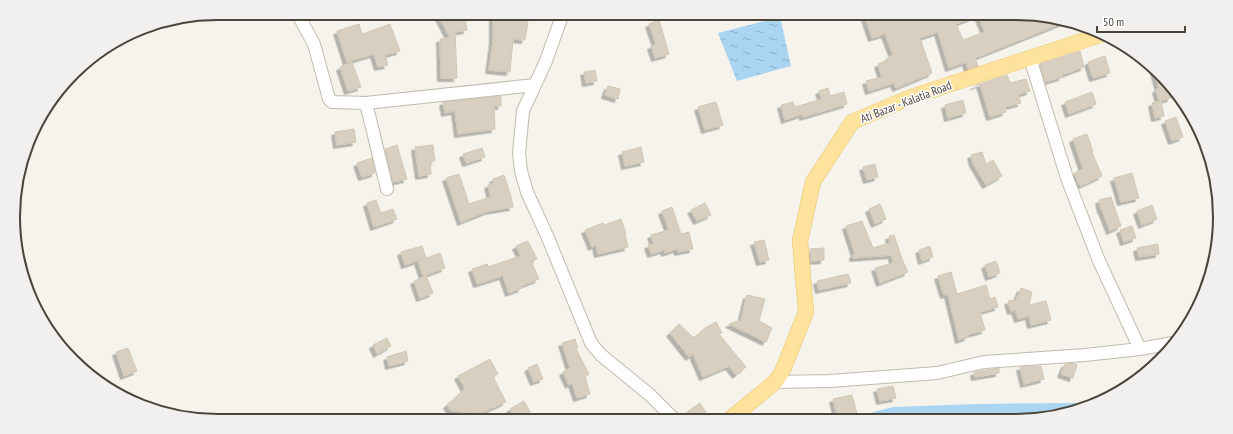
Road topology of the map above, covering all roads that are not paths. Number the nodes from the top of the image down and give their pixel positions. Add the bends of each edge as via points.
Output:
1 (301, 20) edge
2 (561, 20) edge
3 (1095, 37) edge
4 (1030, 58) junction
5 (535, 85) junction
6 (366, 103) junction
7 (387, 189) dead end
8 (1166, 344) edge
9 (1140, 349) junction
10 (775, 382) junction
11 (669, 414) edge
12 (736, 414) edge

1 - 6 street via 314,44 329,99 332,102
2 - 5 street
3 - 4 main road, Ati Bazar - Kalatia Road
4 - 9 street via 1067,178 1100,261
4 - 10 main road, Ati Bazar - Kalatia Road via 911,97 852,122 813,182 800,241 806,312 782,372
5 - 6 street
5 - 11 street via 523,111 519,153 527,192 591,343 601,355
6 - 7 street
8 - 9 street
9 - 10 street via 984,362 937,373 830,381
10 - 12 main road, Ati Bazar - Kalatia Road

